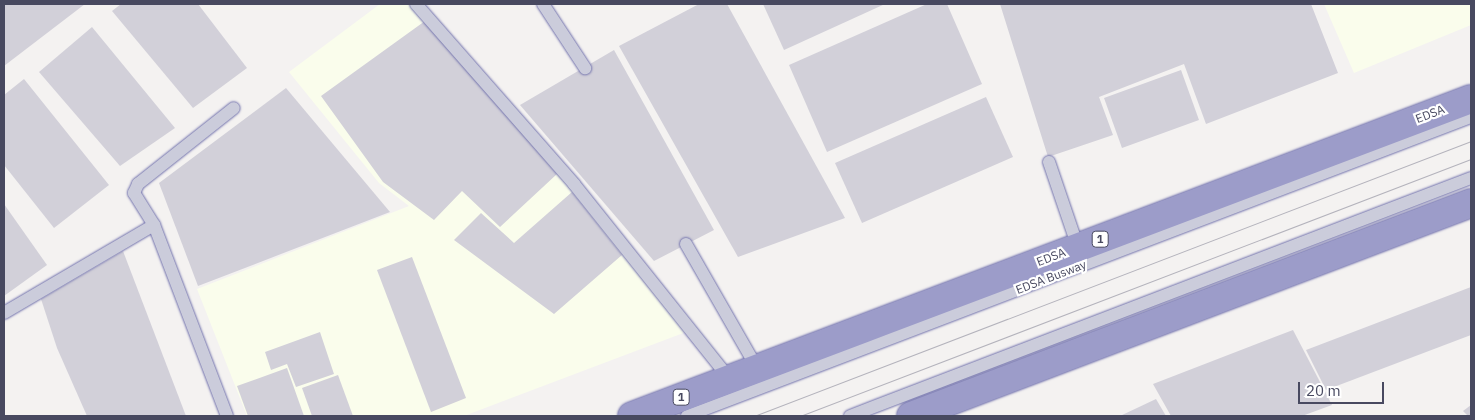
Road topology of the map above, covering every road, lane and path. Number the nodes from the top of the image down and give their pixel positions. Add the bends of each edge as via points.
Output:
1 (416, 4) edge
2 (547, 5) edge
3 (585, 68) dead end
4 (1471, 99) edge
5 (234, 108) dead end
6 (1471, 117) edge
7 (1049, 162) dead end
8 (1471, 178) edge
9 (1471, 203) edge
10 (154, 225) junction
11 (686, 244) dead end
12 (1078, 247) junction
13 (4, 313) edge
14 (757, 368) junction
15 (729, 378) junction
16 (226, 416) edge
17 (632, 416) edge
18 (687, 416) edge
19 (850, 416) edge
20 (912, 416) edge

1 - 15 lane via 574,184
2 - 3 lane
4 - 12 highway, EDSA / 1
5 - 10 lane via 138,184 134,193
6 - 18 lane, EDSA Busway
7 - 12 lane
8 - 19 lane
9 - 20 highway
10 - 13 lane
10 - 16 lane
11 - 14 lane
12 - 14 highway, EDSA / 1
14 - 15 highway, EDSA / 1
15 - 17 highway, EDSA / 1

